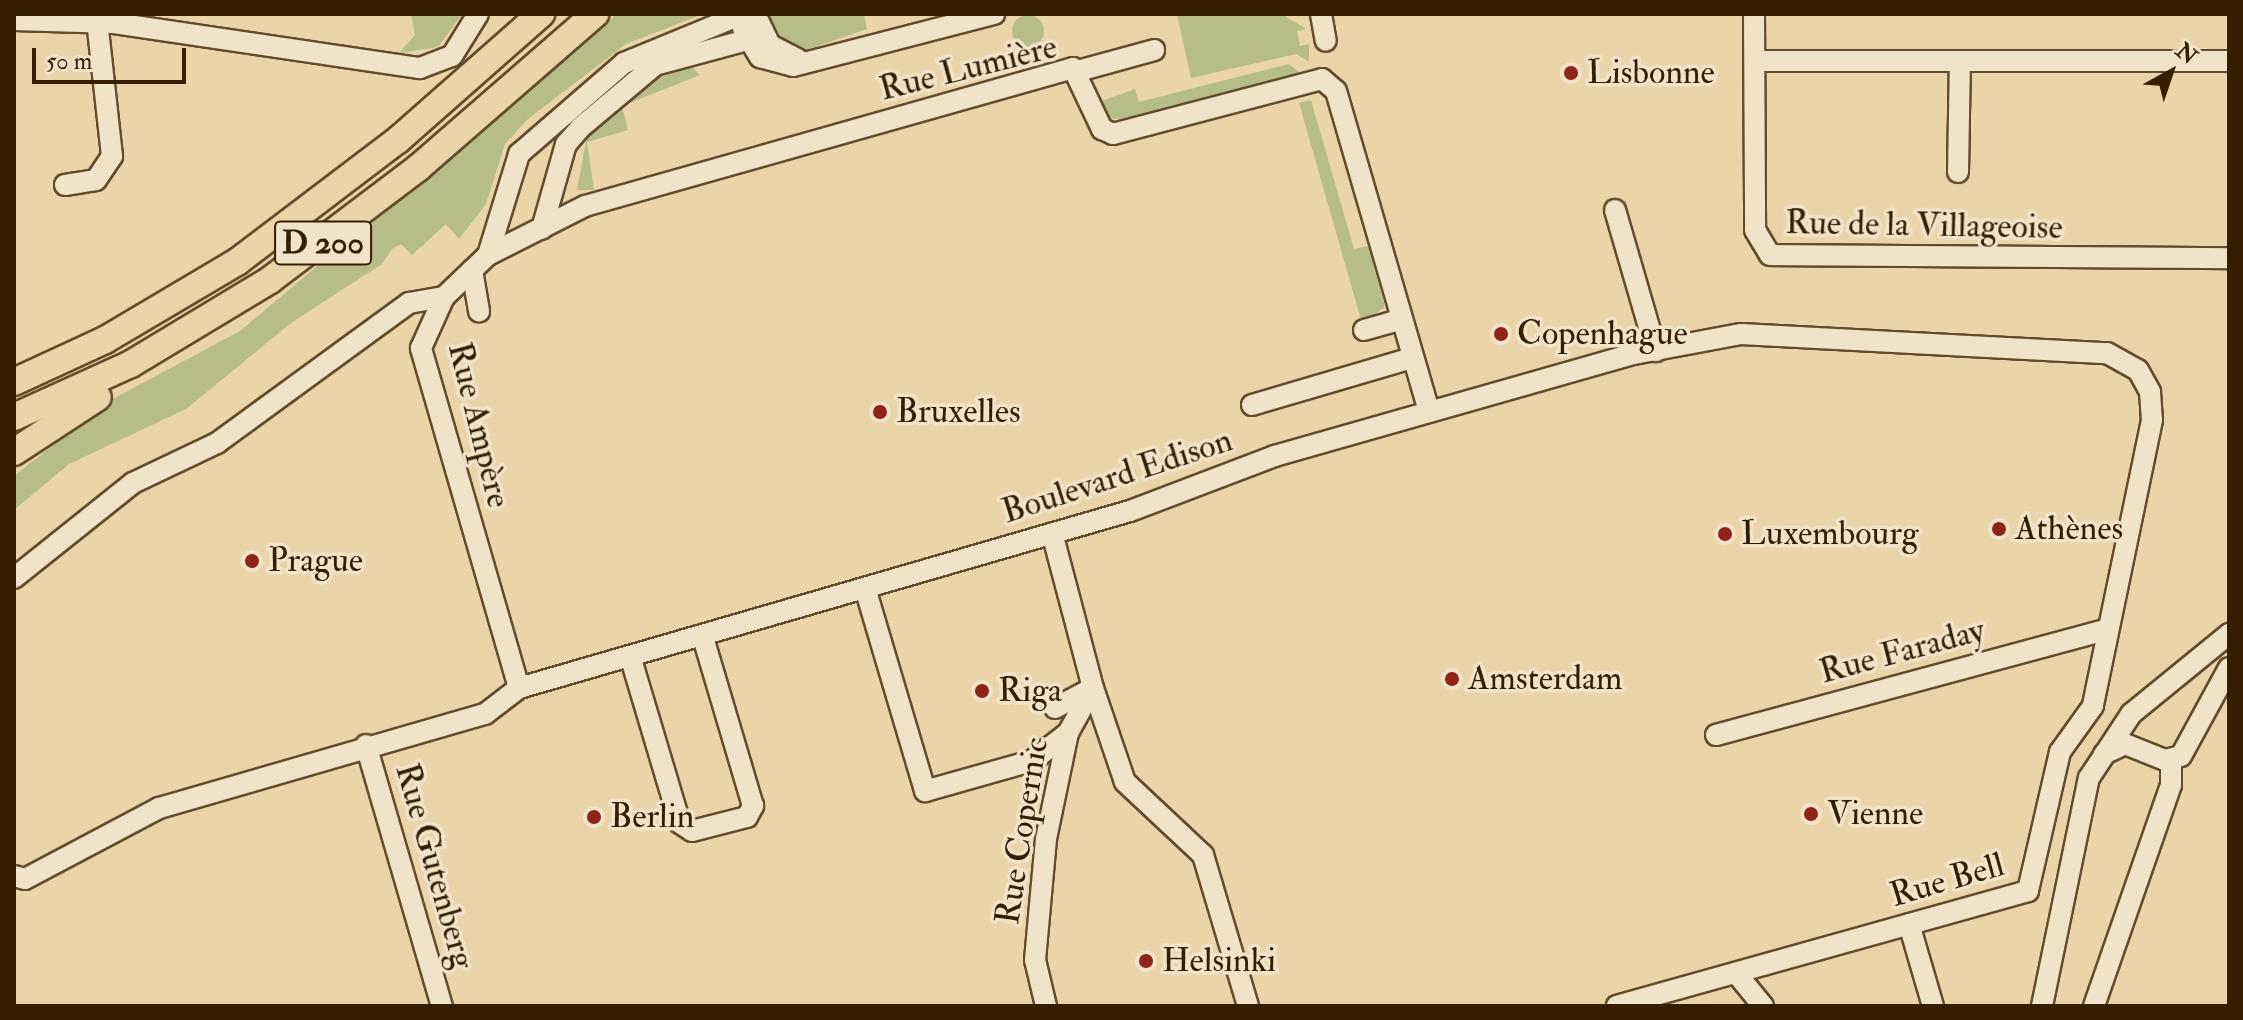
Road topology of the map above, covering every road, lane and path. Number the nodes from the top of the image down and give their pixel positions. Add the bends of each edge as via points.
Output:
1 (478, 14) edge
2 (541, 14) edge
3 (595, 14) edge
4 (994, 14) edge
5 (1321, 14) edge
6 (1754, 14) edge
7 (14, 20) edge
8 (97, 21) junction
9 (748, 22) edge
10 (1326, 41) dead end
11 (1154, 50) dead end
12 (1755, 61) junction
13 (2229, 61) edge
14 (1960, 62) junction
15 (1078, 71) junction
16 (1958, 172) dead end
17 (65, 185) dead end
18 (585, 206) joint
19 (1615, 210) dead end
20 (542, 229) junction
21 (488, 255) junction
22 (2229, 258) edge
23 (472, 270) junction
24 (444, 297) junction
25 (479, 311) dead end
26 (211, 319) junction
27 (1400, 320) junction
28 (1364, 330) dead end
29 (1656, 351) junction
30 (1412, 358) junction
31 (14, 382) edge
32 (1252, 405) dead end
33 (1429, 412) junction
34 (14, 417) edge
35 (14, 452) edge
36 (1052, 533) junction
37 (14, 578) edge
38 (865, 588) junction
39 (2106, 630) junction
40 (2229, 634) edge
41 (703, 637) junction
42 (631, 659) junction
43 (2229, 668) edge
44 (519, 688) junction
45 (1093, 688) junction
46 (1055, 708) dead end
47 (1068, 733) junction
48 (1716, 735) dead end
49 (366, 745) junction
50 (2100, 756) junction
51 (2171, 760) junction
52 (14, 876) edge
53 (1909, 924) junction
54 (1736, 973) junction
55 (442, 1006) edge
56 (1046, 1006) edge
57 (1248, 1006) edge
58 (1617, 1006) edge
59 (1763, 1006) edge
60 (1933, 1006) edge
61 (2042, 1006) edge
62 (2094, 1006) edge

1 - 8 street via 452,56 420,68
2 - 31 main road, D 200 via 398,140 237,262 117,334
3 - 26 main road, D 200 via 347,225
4 - 9 street via 834,60 779,65
5 - 10 street
6 - 12 street, Rue de la Villageoise
7 - 8 street
8 - 17 street via 112,156 96,180
9 - 20 street via 655,65 581,127 566,144
9 - 21 street via 633,55 523,149
11 - 15 street
12 - 14 street
12 - 22 street, Rue de la Villageoise via 1759,245 1784,258
13 - 14 street
14 - 16 street
15 - 18 street, Rue Lumière
15 - 27 street, Rue Lumière via 1102,129 1113,134 1331,82
18 - 20 street, Rue Ampère
19 - 29 street
20 - 21 street, Rue Ampère
21 - 23 street, Rue Ampère
23 - 24 street, Rue Ampère
23 - 25 street
24 - 37 street via 409,303 217,443 133,483
24 - 44 street, Rue Ampère via 421,348
26 - 34 main road, D 200
26 - 35 main road
27 - 28 street
27 - 30 street
29 - 33 street, Boulevard Edison
29 - 39 street, Boulevard Edison via 1737,336 2107,353 2138,370 2150,392 2152,420
30 - 32 street
30 - 33 street
33 - 36 street, Boulevard Edison
36 - 38 street, Boulevard Edison
36 - 45 street
38 - 41 street, Boulevard Edison
38 - 47 street via 925,791 1032,761
39 - 48 street, Rue Faraday
39 - 53 street, Rue Bell via 2093,706 2060,752 2028,891
40 - 50 street via 2141,704
41 - 42 street, Boulevard Edison
41 - 42 street via 753,806 747,817 692,831 680,823
42 - 44 street, Boulevard Edison
43 - 51 street via 2190,747
44 - 49 street via 485,714
45 - 46 street
45 - 47 street, Rue Copernic
45 - 57 street via 1125,782 1203,855
47 - 56 street, Rue Copernic via 1046,839 1035,960
49 - 52 street via 159,808 25,879
49 - 55 street, Rue Gutenberg
50 - 51 street via 2125,744
50 - 61 street via 2074,822
51 - 62 street via 2171,785
53 - 54 street, Rue Bell
53 - 60 street
54 - 58 street, Rue Bell
54 - 59 street

